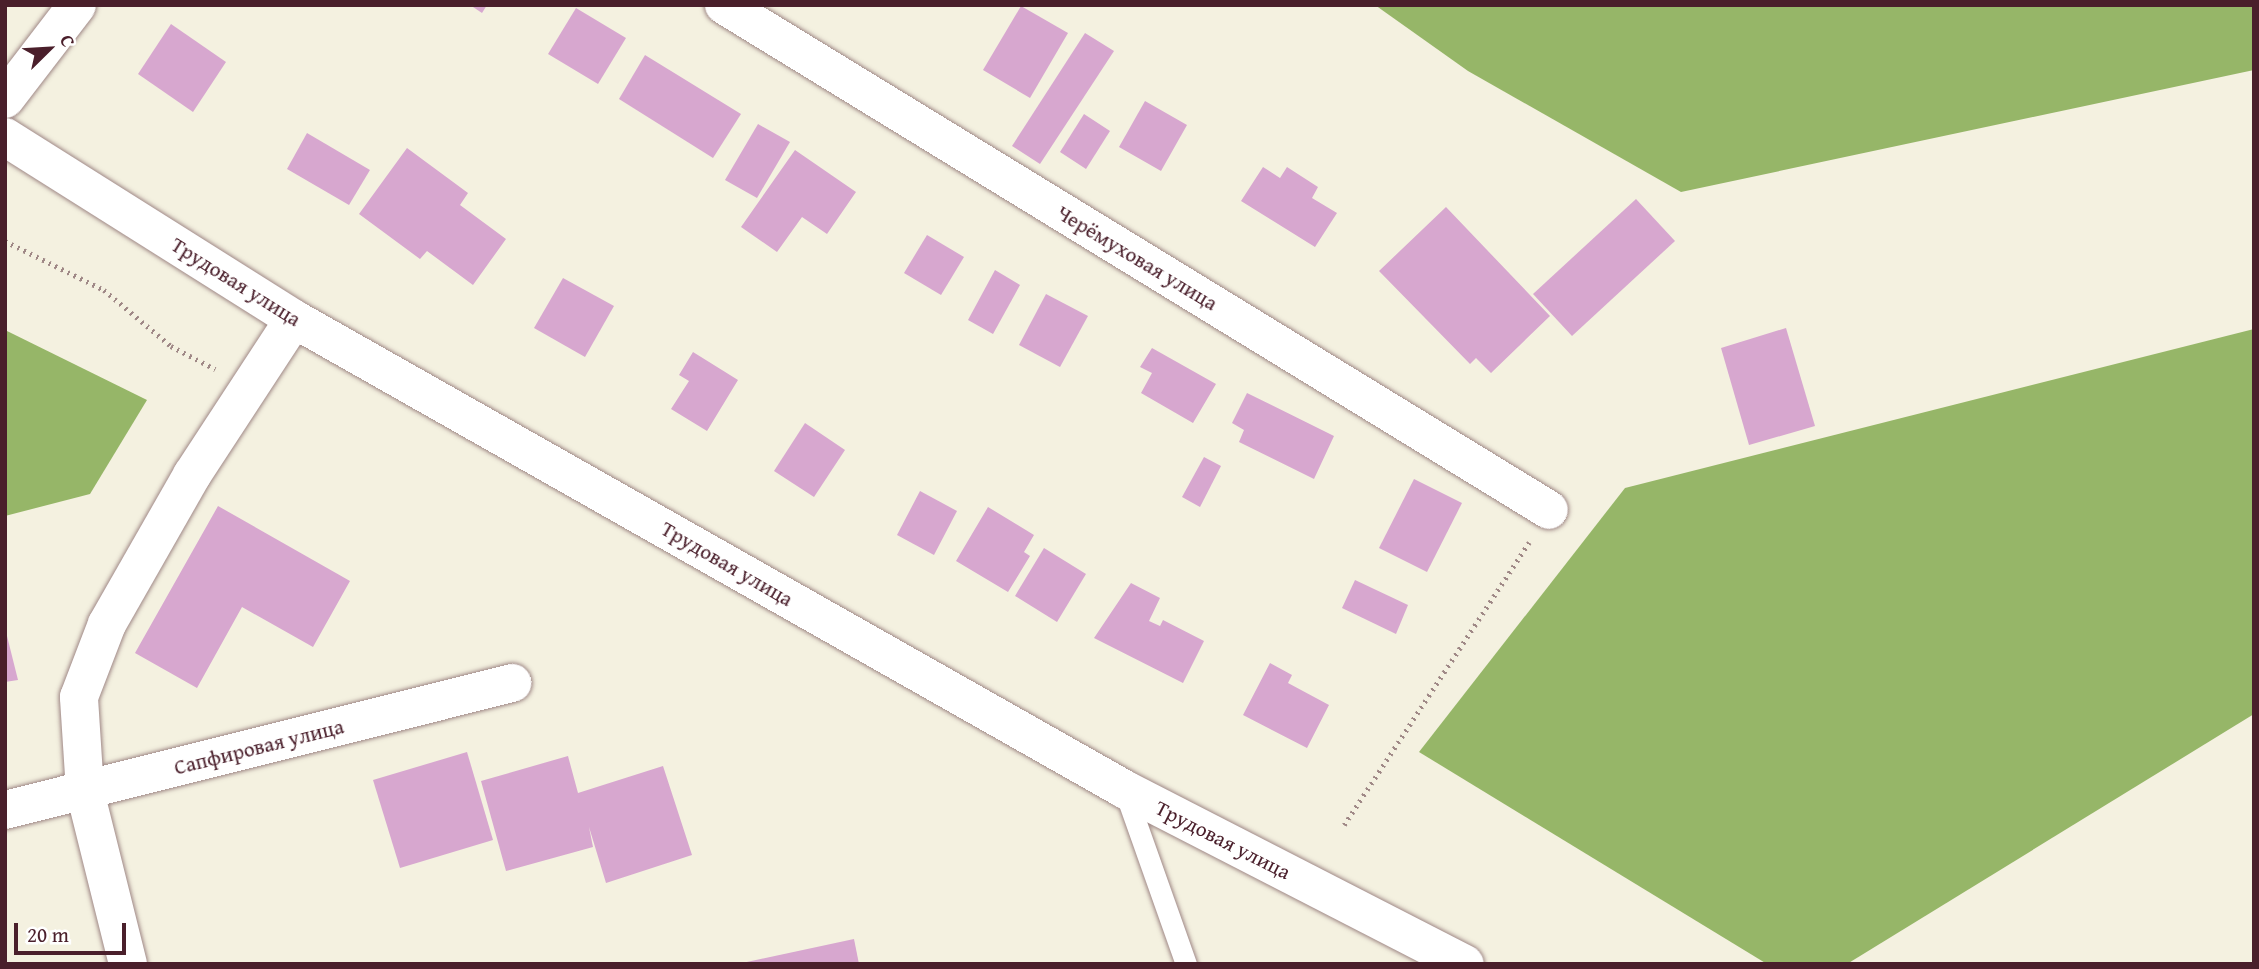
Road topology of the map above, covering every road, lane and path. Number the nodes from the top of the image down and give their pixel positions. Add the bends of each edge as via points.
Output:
1 (77, 5) edge
2 (724, 5) edge
3 (5, 99) edge
4 (5, 137) edge
5 (5, 241) edge
6 (294, 319) junction
7 (249, 387) junction
8 (1549, 510) joint
9 (512, 683) dead end
10 (1124, 789) junction
11 (85, 791) junction
12 (5, 810) edge
13 (1343, 825) dead end
14 (128, 964) edge
15 (1186, 964) edge
16 (1465, 964) edge

1 - 3 street
2 - 8 street, Черёмуховая улица
4 - 6 street, Трудовая улица
5 - 7 path via 104,290 171,346
6 - 7 street
6 - 10 street, Трудовая улица
7 - 11 street via 107,624 79,697
8 - 13 path
9 - 11 street, Сапфировая улица
10 - 15 lane
10 - 16 street, Трудовая улица
11 - 12 street, Сапфировая улица
11 - 14 street

